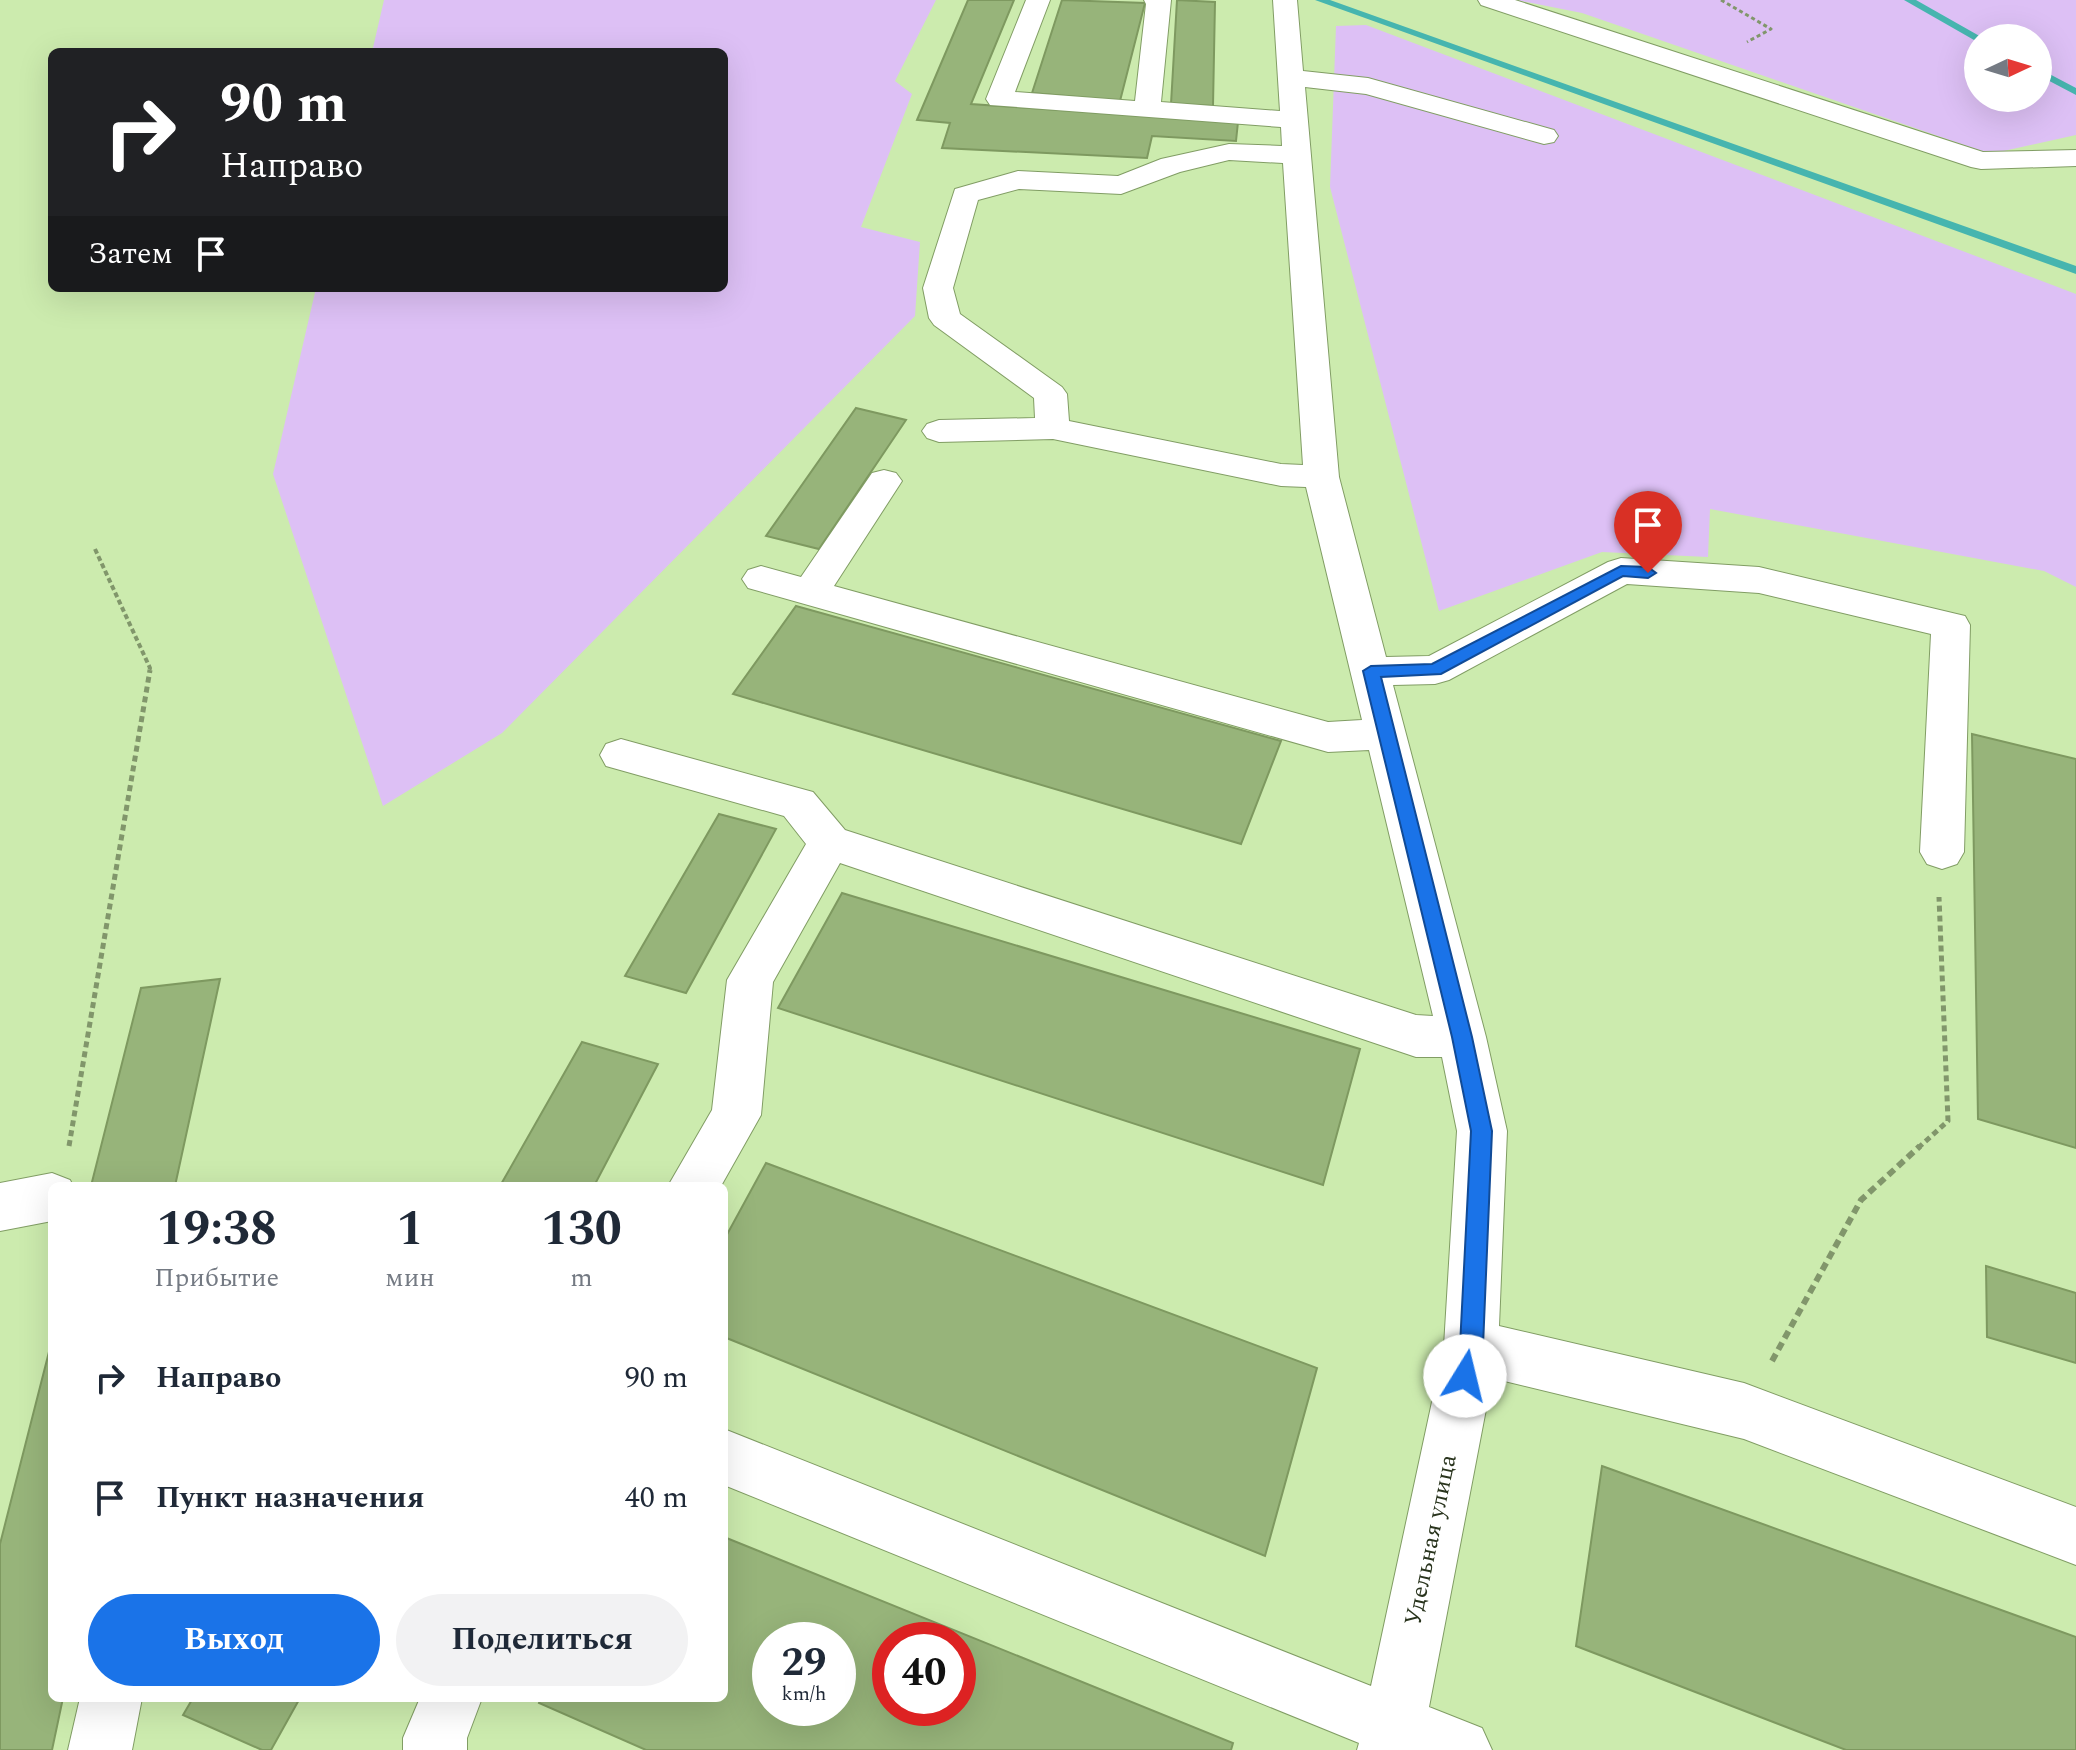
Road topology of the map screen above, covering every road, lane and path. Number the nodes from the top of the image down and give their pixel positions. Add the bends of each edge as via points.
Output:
1 (1038, 0) edge
2 (1156, 0) edge
3 (1285, 0) edge
4 (1490, 0) edge
5 (1721, 0) edge
6 (1695, 65) junction
7 (1290, 77) junction
8 (1147, 111) junction
9 (1293, 120) junction
10 (1544, 136) dead end
11 (1296, 155) junction
12 (2076, 158) edge
13 (1053, 428) junction
14 (939, 431) dead end
15 (1321, 477) junction
16 (884, 481) dead end
17 (95, 549) dead end
18 (761, 579) dead end
19 (810, 593) junction
20 (1371, 671) junction
21 (1387, 734) junction
22 (621, 755) dead end
23 (830, 842) junction
24 (1942, 852) joint
25 (1462, 1037) junction
26 (60, 1176) edge
27 (48, 1182) edge
28 (695, 1182) edge
29 (0, 1207) edge
30 (1471, 1346) junction
31 (1744, 1411) junction
32 (728, 1459) edge
33 (2076, 1536) edge
34 (110, 1702) edge
35 (449, 1702) edge
36 (1391, 1738) edge
37 (100, 1750) edge
38 (435, 1750) edge
39 (1460, 1750) edge

1 - 8 street via 999,99
2 - 8 street
3 - 7 street, Удельная улица
4 - 6 street
5 - 6 path via 1771,29
6 - 12 street via 1981,161
7 - 9 street, Удельная улица
7 - 10 street via 1368,86
8 - 9 street
9 - 11 street, Удельная улица
11 - 13 street via 1229,152 1171,165 1121,185 1018,180 965,195 938,288 945,318 1050,394
11 - 15 street, Удельная улица
13 - 14 street
13 - 15 street via 1281,475
15 - 20 street, Удельная улица
16 - 19 street
17 - 26 path via 150,668
18 - 19 street
19 - 21 street via 1328,737
20 - 21 street, Удельная улица
20 - 24 street via 1435,670 1621,571 1759,580 1951,625
21 - 25 street, Удельная улица
22 - 23 street via 798,804
23 - 25 street via 1416,1036
23 - 28 street via 750,980 736,1115
24 - 31 path via 1938,922 1948,1121 1861,1200
25 - 30 street, Удельная улица via 1482,1131
27 - 29 street
30 - 31 street
30 - 36 street, Удельная улица
31 - 33 street
32 - 36 street
34 - 37 street
35 - 38 street
36 - 39 street

